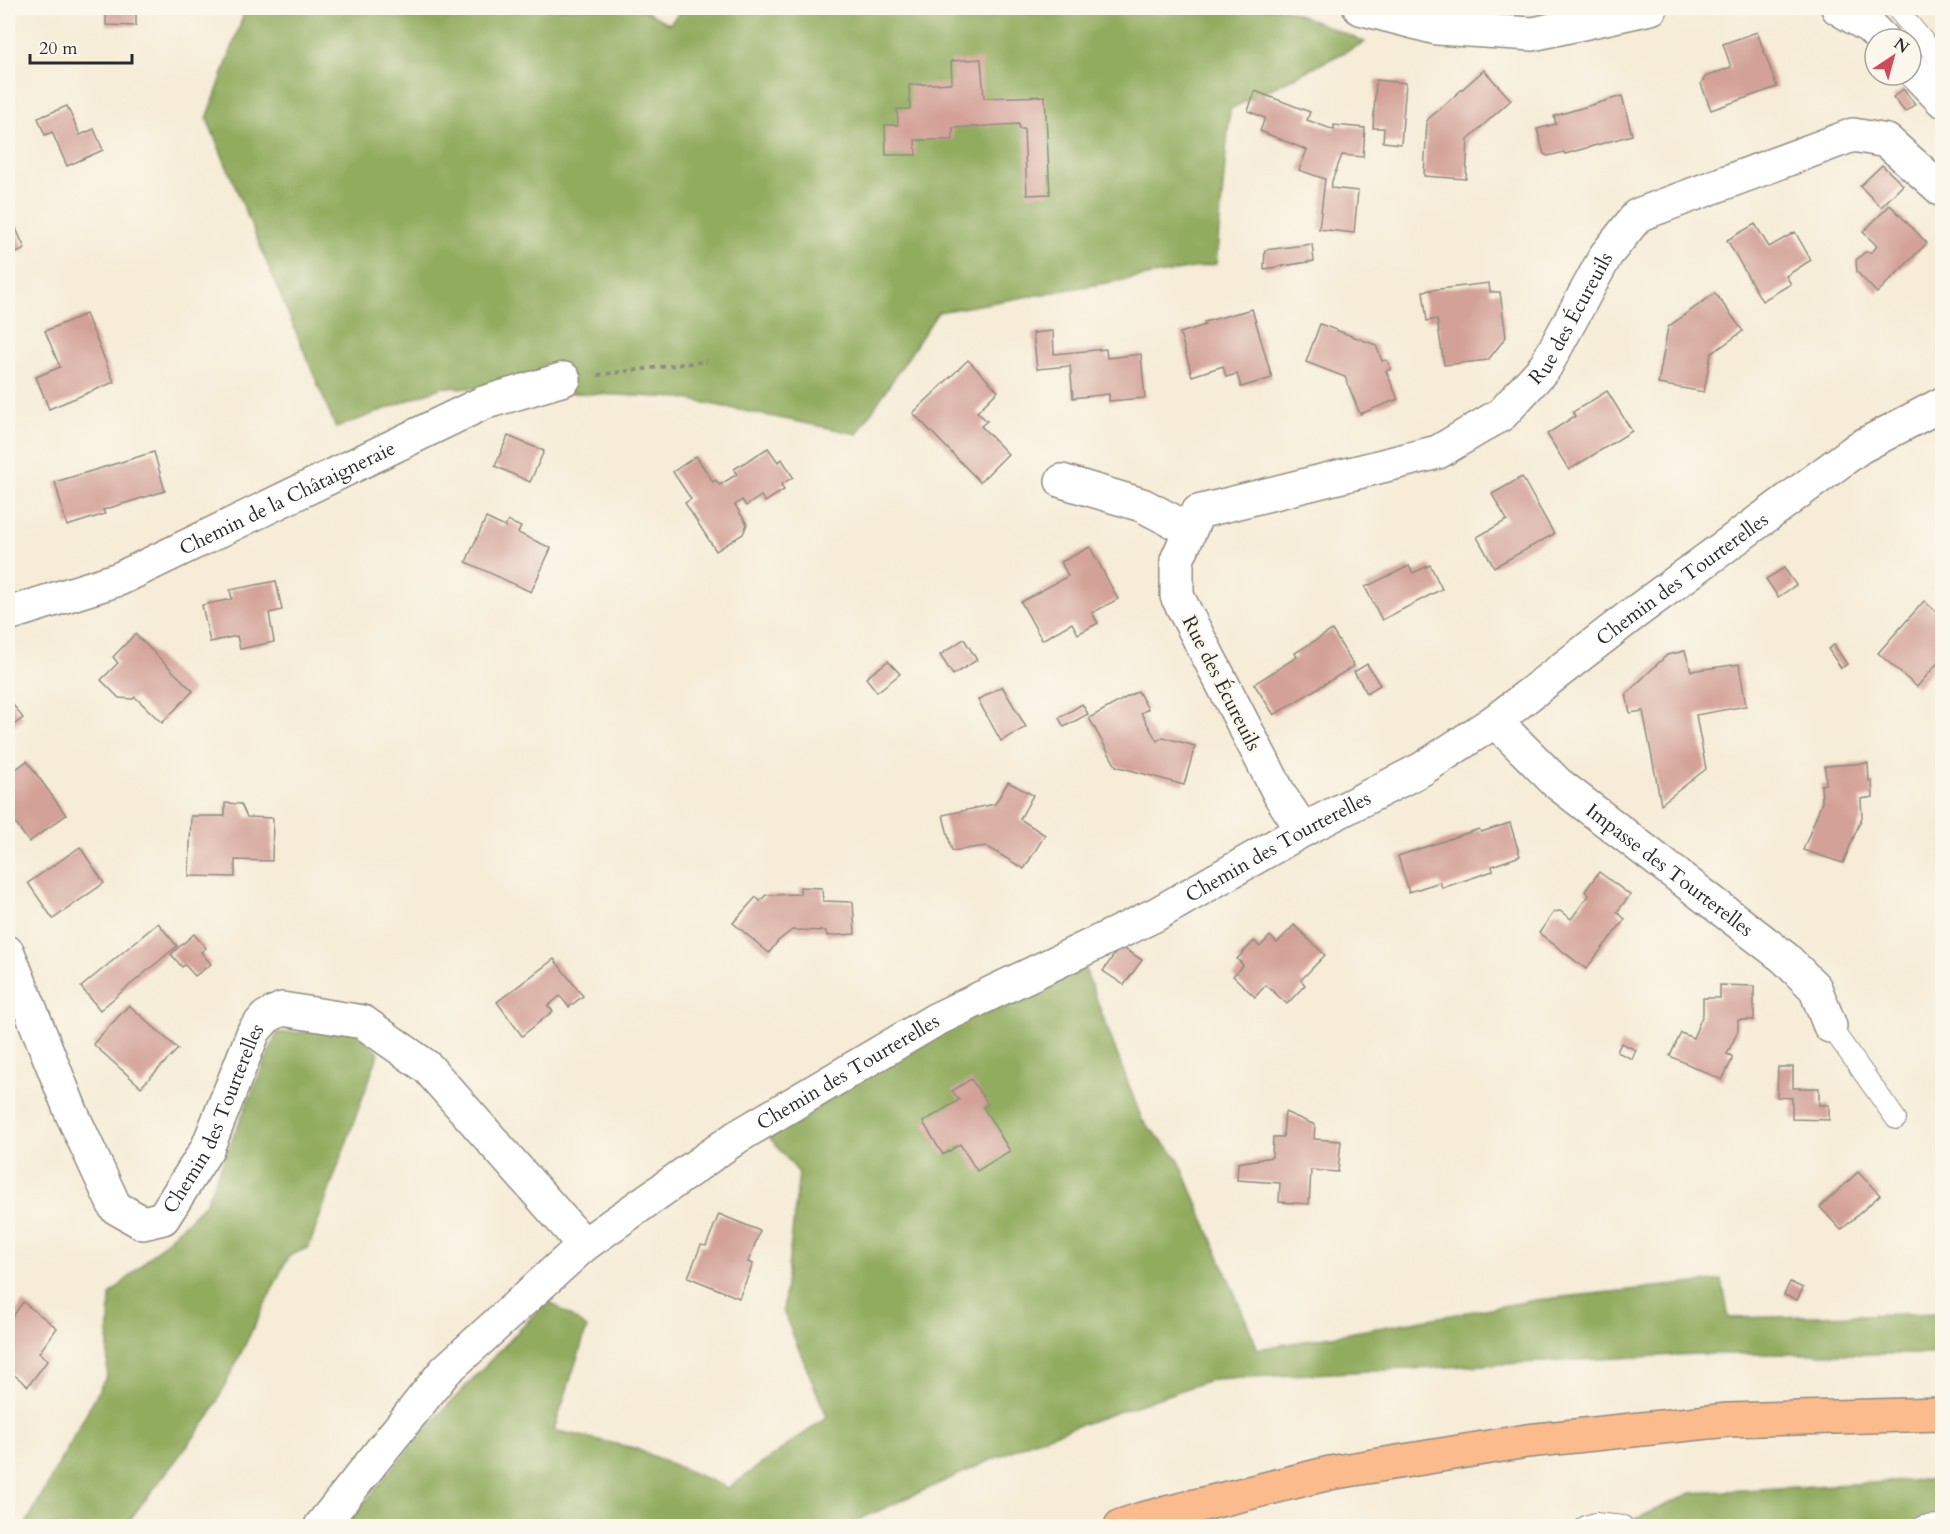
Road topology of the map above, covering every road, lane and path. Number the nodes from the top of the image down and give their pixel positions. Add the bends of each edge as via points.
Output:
1 (1360, 8) edge
2 (1651, 8) edge
3 (1838, 8) edge
4 (1896, 8) edge
5 (1870, 27) edge
6 (1942, 63) edge
7 (1923, 80) edge
8 (1942, 100) edge
9 (1942, 190) edge
10 (707, 362) dead end
11 (564, 379) joint
12 (1942, 404) edge
13 (1062, 481) dead end
14 (1190, 530) junction
15 (8, 614) edge
16 (1496, 721) junction
17 (1303, 830) junction
18 (8, 953) edge
19 (1830, 1026) joint
20 (1896, 1119) dead end
21 (584, 1245) junction
22 (1942, 1414) edge
23 (1942, 1525) edge
24 (321, 1527) edge
25 (1121, 1527) edge
26 (1586, 1527) edge
27 (1623, 1527) edge
28 (1923, 1527) edge

1 - 2 street via 1437,28 1533,34
3 - 5 street
4 - 6 lane
7 - 8 street
9 - 14 street, Rue des Écureuils via 1887,141 1853,135 1638,215 1606,255 1545,367 1502,414 1438,452 1198,512
10 - 11 path
11 - 15 street, Chemin de la Châtaigneraie via 483,403 119,579
12 - 16 street, Chemin des Tourterelles via 1860,447
13 - 14 street via 1142,505
14 - 17 street, Rue des Écureuils via 1177,560 1177,596 1281,797
16 - 17 street, Chemin des Tourterelles via 1422,769
16 - 19 street, Impasse des Tourterelles via 1557,783 1785,958 1815,988
17 - 21 street, Chemin des Tourterelles via 1155,915 934,1020 738,1137
18 - 21 street, Chemin des Tourterelles via 72,1114 115,1207 143,1223 163,1218 207,1149 254,1031 266,1017 282,1009 363,1022 427,1067
19 - 20 lane
21 - 24 street via 445,1371
22 - 25 main road via 1728,1420 1527,1441 1330,1473
23 - 28 lane
26 - 27 lane

